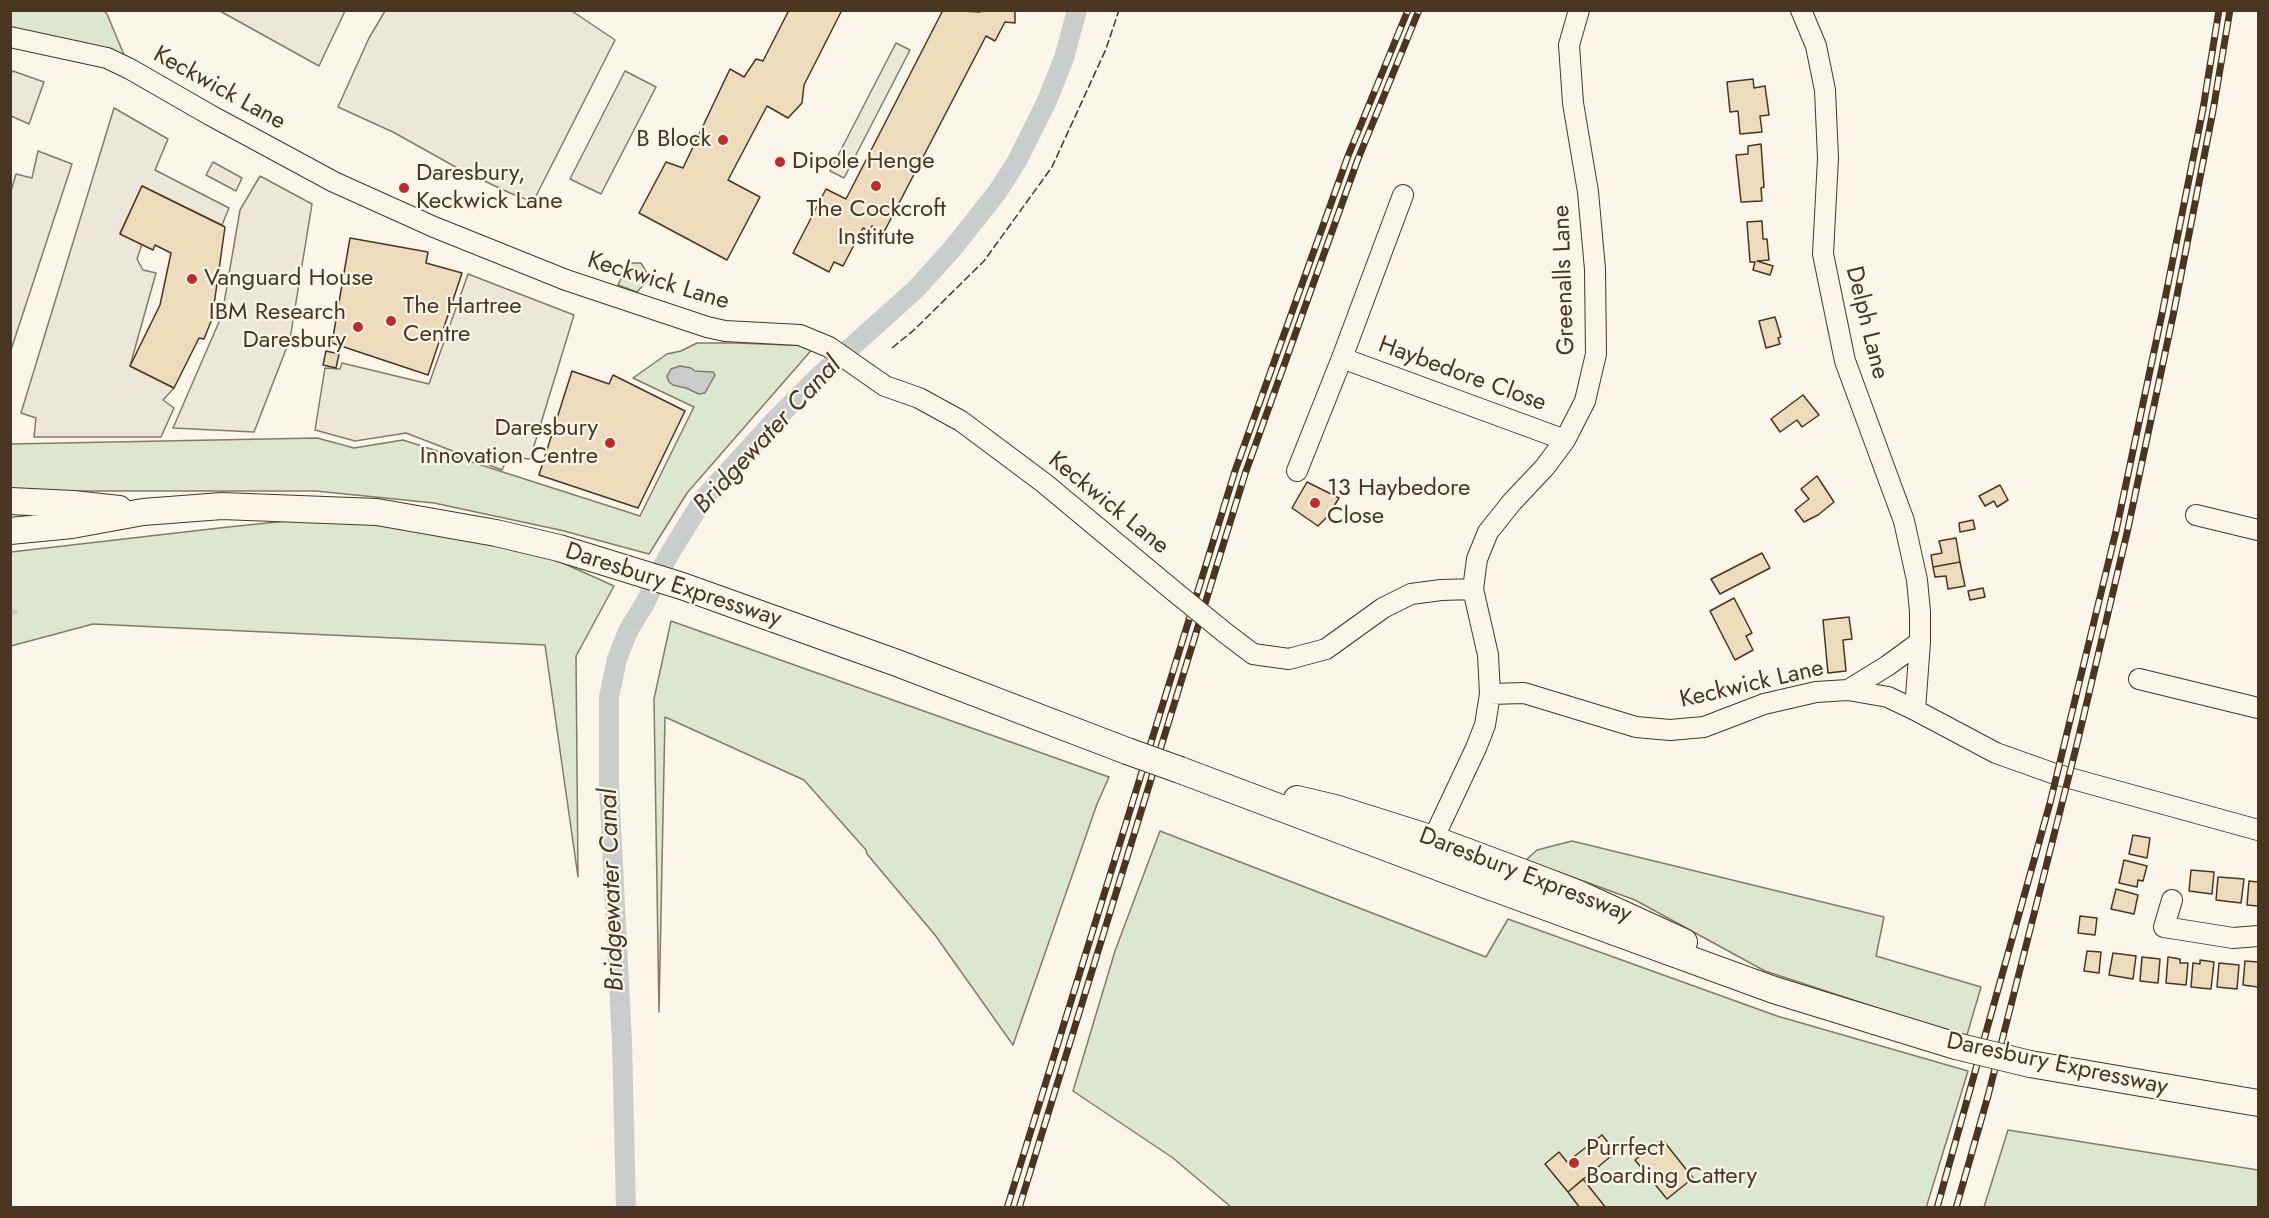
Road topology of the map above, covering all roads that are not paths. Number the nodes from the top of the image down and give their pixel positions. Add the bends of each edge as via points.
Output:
1 (1579, 10) edge
2 (1801, 10) edge
3 (10, 37) edge
4 (1403, 195) dead end
5 (1342, 357) junction
6 (1564, 440) junction
7 (1297, 471) dead end
8 (10, 501) edge
9 (143, 512) junction
10 (2196, 515) dead end
11 (2259, 530) edge
12 (10, 531) edge
13 (1473, 589) junction
14 (1920, 642) junction
15 (2139, 679) dead end
16 (1848, 690) junction
17 (1490, 694) junction
18 (2259, 708) edge
19 (1916, 710) junction
20 (2259, 830) edge
21 (1428, 850) junction
22 (2172, 900) dead end
23 (2259, 936) edge
24 (1858, 1016) junction
25 (2259, 1103) edge

1 - 6 street, Greenalls Lane via 1569,45 1595,269 1596,354 1585,400
2 - 14 street, Delph Lane via 1816,46 1825,90 1828,158 1823,254 1845,361 1904,521 1917,580
3 - 13 street, Keckwick Lane, bridge via 115,62 334,182 527,265 707,327 800,335 829,347 885,386 919,398 961,421 1044,483 1253,654 1289,659 1326,649 1383,608 1411,594
4 - 5 street, Haybedore Close
5 - 6 street, Haybedore Close
5 - 7 street, Haybedore Close
6 - 13 street, Greenalls Lane via 1488,532 1477,559
8 - 9 main road, Daresbury Expressway
9 - 12 main road, Daresbury Expressway
9 - 21 main road, Daresbury Expressway, bridge via 222,506 377,512 559,548 682,586 1180,770
10 - 11 street
13 - 17 street, Greenalls Lane via 1488,655
14 - 16 street
14 - 19 street, Delph Lane
15 - 18 street
16 - 17 street, Keckwick Lane via 1816,692 1764,704 1704,727 1670,730 1636,727 1524,693
16 - 19 street, Keckwick Lane via 1888,697
17 - 21 street via 1476,748
19 - 20 street, Keckwick Lane via 2006,757
21 - 24 main road, Daresbury Expressway via 1483,884 1774,990
21 - 24 main road, Daresbury Expressway via 1491,860 1580,894
22 - 23 street via 2164,927 2233,938
24 - 25 main road, Daresbury Expressway, bridge via 2030,1064

